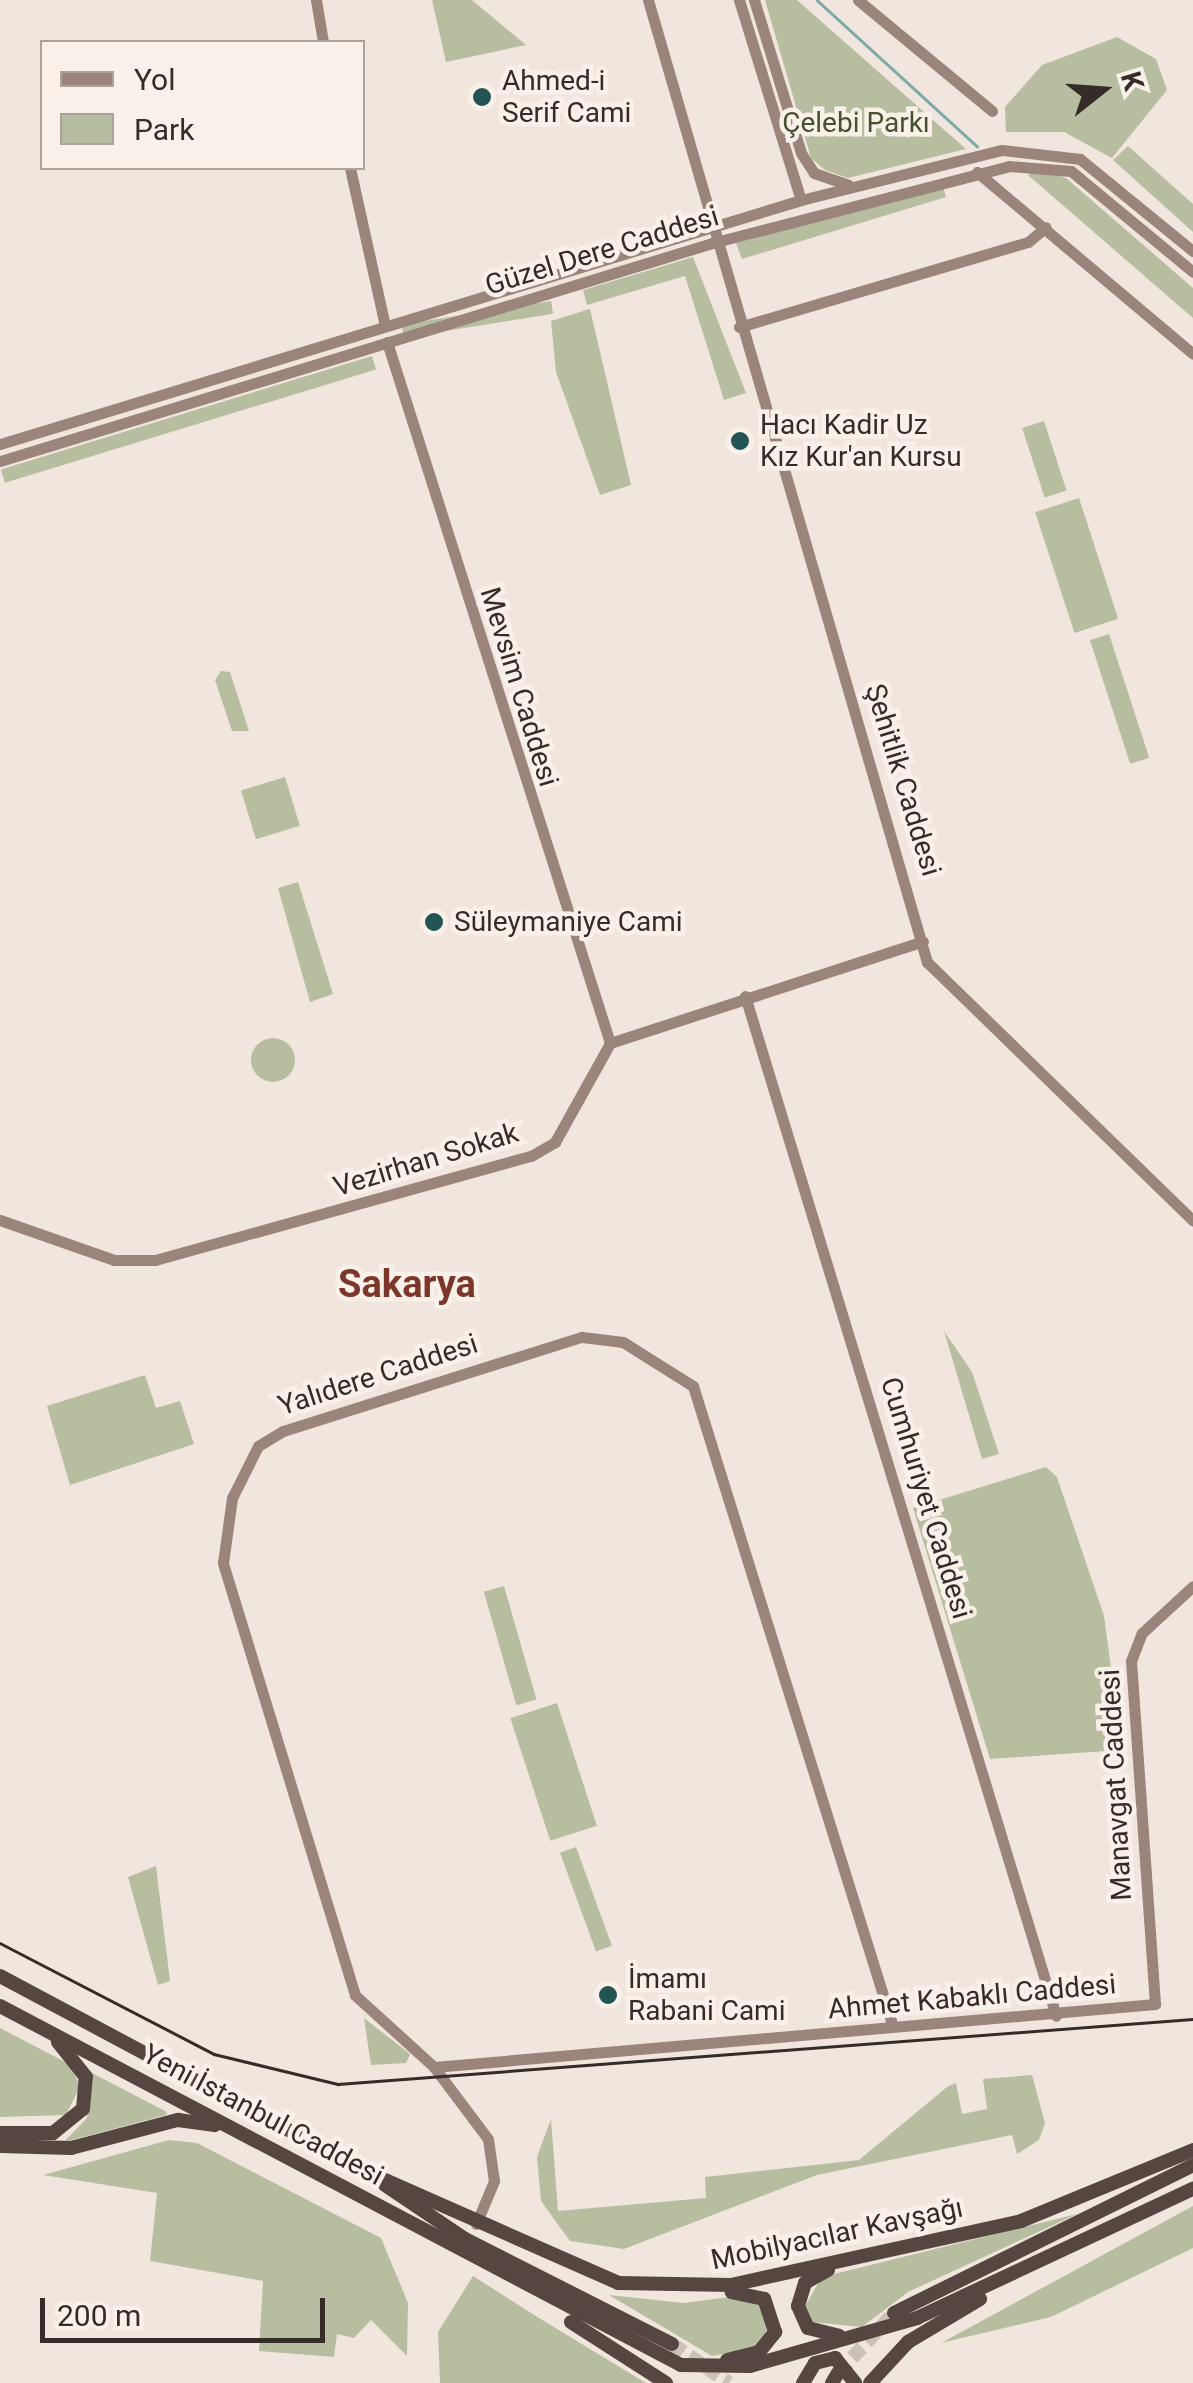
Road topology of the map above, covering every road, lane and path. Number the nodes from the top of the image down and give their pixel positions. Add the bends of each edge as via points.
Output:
1 (316, 0) edge
2 (648, 0) edge
3 (740, 0) edge
4 (754, 0) edge
5 (858, 0) edge
6 (323, 40) edge
7 (992, 111) dead end
8 (350, 170) edge
9 (977, 172) junction
10 (857, 186) junction
11 (802, 200) junction
12 (718, 226) junction
13 (1046, 227) junction
14 (712, 242) junction
15 (1193, 251) edge
16 (1193, 272) edge
17 (386, 326) junction
18 (739, 327) junction
19 (387, 342) junction
20 (1193, 354) edge
21 (0, 444) edge
22 (0, 461) edge
23 (923, 941) junction
24 (745, 996) junction
25 (610, 1044) junction
26 (0, 1220) edge
27 (1193, 1221) edge
28 (1193, 1586) edge
29 (4, 1977) edge
30 (1155, 2004) joint
31 (0, 2006) edge
32 (1056, 2016) junction
33 (893, 2027) junction
34 (43, 2028) junction
35 (434, 2066) junction
36 (234, 2130) junction
37 (0, 2133) edge
38 (0, 2146) edge
39 (1193, 2150) edge
40 (1193, 2164) edge
41 (368, 2173) junction
42 (1193, 2189) edge
43 (476, 2224) junction
44 (880, 2252) junction
45 (1031, 2266) junction
46 (500, 2274) junction
47 (682, 2288) junction
48 (894, 2313) tunnel mouth
49 (884, 2328) junction
50 (672, 2344) tunnel mouth
51 (702, 2366) junction
52 (666, 2383) edge
53 (803, 2383) edge
54 (855, 2383) edge
55 (870, 2383) edge

1 - 6 street
2 - 12 street
3 - 11 street
4 - 10 street via 801,153 814,173
5 - 7 street
8 - 17 street
9 - 13 street
9 - 14 street, Güzel Dere Caddesi
9 - 16 street, Güzel Dere Caddesi via 1029,163 1070,171
10 - 11 street, Güzel Dere Caddesi
10 - 15 street, Güzel Dere Caddesi via 1002,150 1057,150 1102,174
11 - 12 street, Güzel Dere Caddesi
12 - 14 street
12 - 17 street, Güzel Dere Caddesi
13 - 18 street via 1028,242
13 - 20 street
14 - 18 street, Şehitlik Caddesi
14 - 19 street, Güzel Dere Caddesi
17 - 21 street, Güzel Dere Caddesi
18 - 23 street, Şehitlik Caddesi
19 - 22 street, Güzel Dere Caddesi
19 - 25 street, Mevsim Caddesi
23 - 24 street
23 - 27 street, Şehitlik Caddesi via 937,981
24 - 25 street
24 - 32 street, Cumhuriyet Caddesi
25 - 26 street, Vezirhan Sokak via 554,1142 350,1210 141,1260 114,1260
28 - 30 street, Manavgat Caddesi via 1142,1633 1131,1661
29 - 41 highway, Yeni İstanbul Caddesi
30 - 32 street, Ahmet Kabaklı Caddesi
31 - 34 highway, Yeni İstanbul Caddesi
32 - 33 street, Ahmet Kabaklı Caddesi
33 - 35 street, Ahmet Kabaklı Caddesi
33 - 35 street, Yalıdere Caddesi via 692,1386 623,1342 582,1336 282,1430 258,1446 221,1528 223,1563 356,1995
34 - 36 highway, Yeni İstanbul Caddesi
34 - 37 highway via 84,2070 87,2101 53,2133
35 - 43 street, Yalıdere Caddesi via 491,2148 494,2181
36 - 38 highway via 184,2119 82,2146
36 - 46 highway, Yeni İstanbul Caddesi
39 - 44 highway, Mobilyacılar Kavşağı via 1066,2208
40 - 48 highway
41 - 43 highway, Mobilyacılar Kavşağı
41 - 50 highway via 465,2238
42 - 45 highway
43 - 47 highway, Mobilyacılar Kavşağı via 595,2277
44 - 47 highway, Mobilyacılar Kavşağı
44 - 49 highway via 818,2273 798,2306 821,2336
45 - 49 highway
45 - 55 highway via 928,2328
46 - 51 highway via 634,2347
46 - 52 highway
47 - 51 highway via 751,2291 774,2320 759,2352
49 - 51 highway via 750,2366
53 - 54 highway via 815,2363 834,2358

